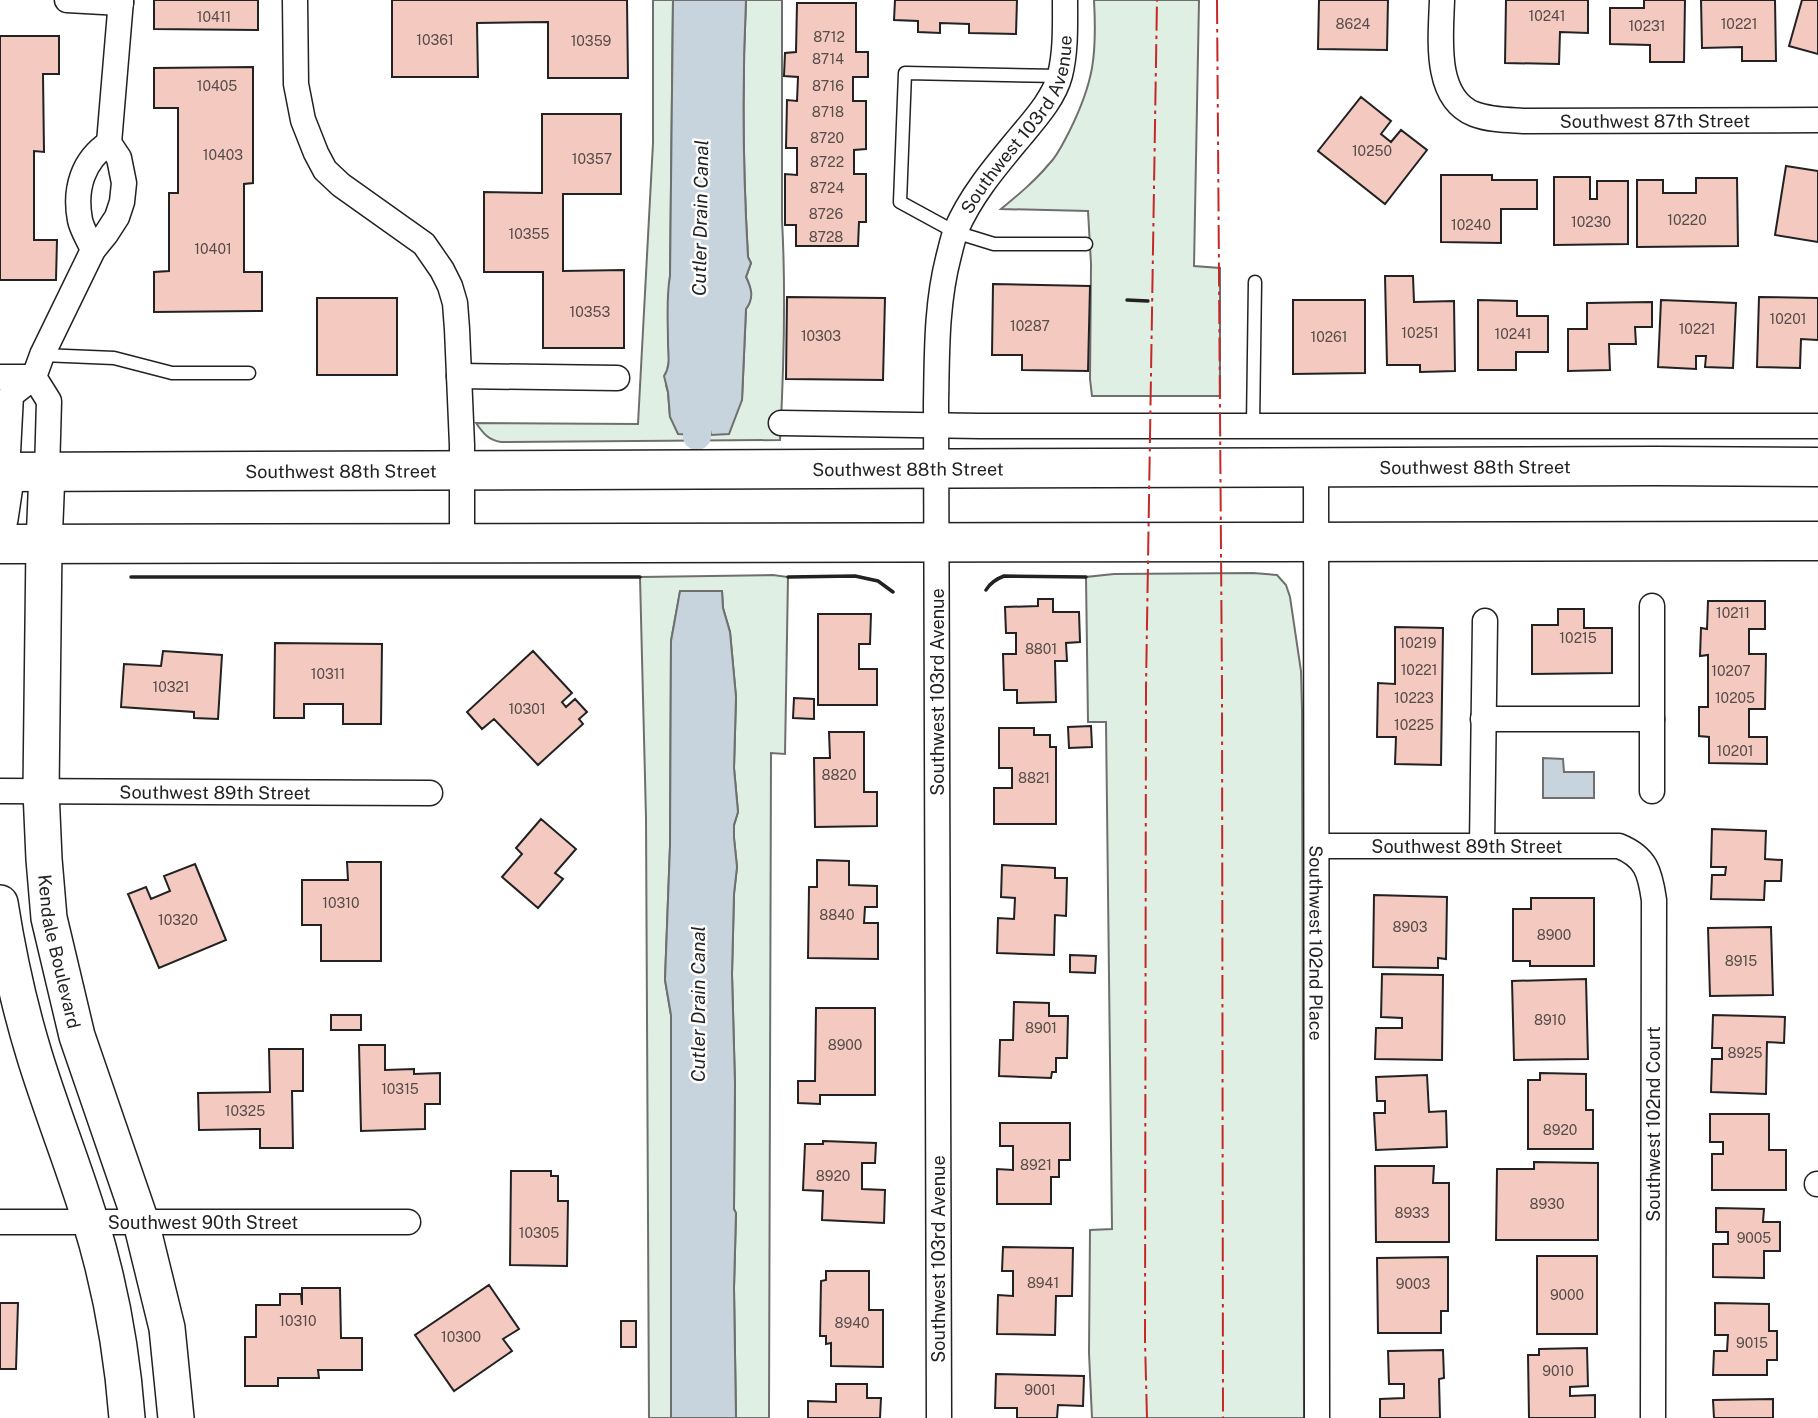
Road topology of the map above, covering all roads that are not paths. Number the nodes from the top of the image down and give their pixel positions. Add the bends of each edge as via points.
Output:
1 (67, 0) edge
2 (295, 0) edge
3 (1065, 0) edge
4 (1442, 0) edge
5 (121, 1) edge
6 (1060, 76) junction
7 (1818, 120) edge
8 (109, 143) junction
9 (955, 232) junction
10 (1086, 244) dead end
11 (93, 250) junction
12 (1255, 282) dead end
13 (38, 366) junction
14 (249, 373) dead end
15 (459, 376) junction
16 (0, 377) edge
17 (617, 378) dead end
18 (781, 423) dead end
19 (936, 425) junction
20 (1253, 425) junction
21 (1818, 426) edge
22 (1818, 467) edge
23 (1316, 469) junction
24 (936, 470) junction
25 (462, 471) junction
26 (4, 472) edge
27 (47, 472) junction
28 (0, 519) edge
29 (1818, 541) edge
30 (1317, 542) junction
31 (0, 544) edge
32 (462, 544) junction
33 (937, 544) junction
34 (44, 545) junction
35 (1652, 606) dead end
36 (1485, 621) dead end
37 (1483, 719) junction
38 (1653, 719) junction
39 (0, 791) edge
40 (41, 791) junction
41 (1652, 791) dead end
42 (430, 793) dead end
43 (1482, 845) junction
44 (1317, 846) junction
45 (1619, 846) joint
46 (0, 903) edge
47 (0, 1222) edge
48 (91, 1222) junction
49 (141, 1222) junction
50 (408, 1223) dead end
51 (127, 1418) edge
52 (176, 1418) edge
53 (939, 1418) edge
54 (1317, 1418) edge
55 (1653, 1418) edge

1 - 5 street
2 - 15 street via 296,84 312,145 325,170 341,185 424,244 438,262 455,303
3 - 6 street, Southwest 103rd Avenue
4 - 7 street, Southwest 87th Street via 1441,59 1454,97 1473,113 1534,121
5 - 8 street
6 - 9 street, Southwest 103rd Avenue via 1037,116 978,190
6 - 9 lane via 905,73 900,202
8 - 11 street via 122,171 122,202 117,218
8 - 11 street via 92,158 79,187 80,222
9 - 10 lane via 994,244
9 - 19 street, Southwest 103rd Avenue via 941,295
11 - 13 street
12 - 20 lane
13 - 14 lane via 114,358 172,373
13 - 16 street
13 - 26 street via 11,395
13 - 27 street via 49,401
15 - 17 street
15 - 25 street
18 - 19 street
19 - 20 street
19 - 24 street, Southwest 103rd Avenue
20 - 21 street
22 - 23 main road, Southwest 88th Street
23 - 24 main road, Southwest 88th Street
23 - 30 street, Southwest 102nd Place
24 - 25 main road, Southwest 88th Street
24 - 33 street, Southwest 103rd Avenue
25 - 27 main road, Southwest 88th Street
25 - 32 street
26 - 27 main road, Southwest 88th Street
26 - 28 street
27 - 34 street, Kendale Boulevard
29 - 30 main road
30 - 33 main road
30 - 44 street, Southwest 102nd Place
31 - 34 main road
32 - 33 main road
32 - 34 main road
33 - 53 street, Southwest 103rd Avenue
34 - 40 street, Kendale Boulevard
35 - 38 street
36 - 37 street
37 - 38 street
37 - 43 street
38 - 41 street
39 - 40 street, Southwest 89th Street
40 - 42 street, Southwest 89th Street
40 - 49 street, Kendale Boulevard via 49,918 77,1036
43 - 44 street, Southwest 89th Street
43 - 45 street, Southwest 89th Street
44 - 54 street, Southwest 102nd Place
45 - 55 street, Southwest 102nd Court via 1642,860 1654,900
46 - 48 street via 34,1055
47 - 48 street, Southwest 90th Street
48 - 49 street, Southwest 90th Street
48 - 51 street via 116,1328
49 - 50 street, Southwest 90th Street
49 - 52 street, Kendale Boulevard via 167,1328

